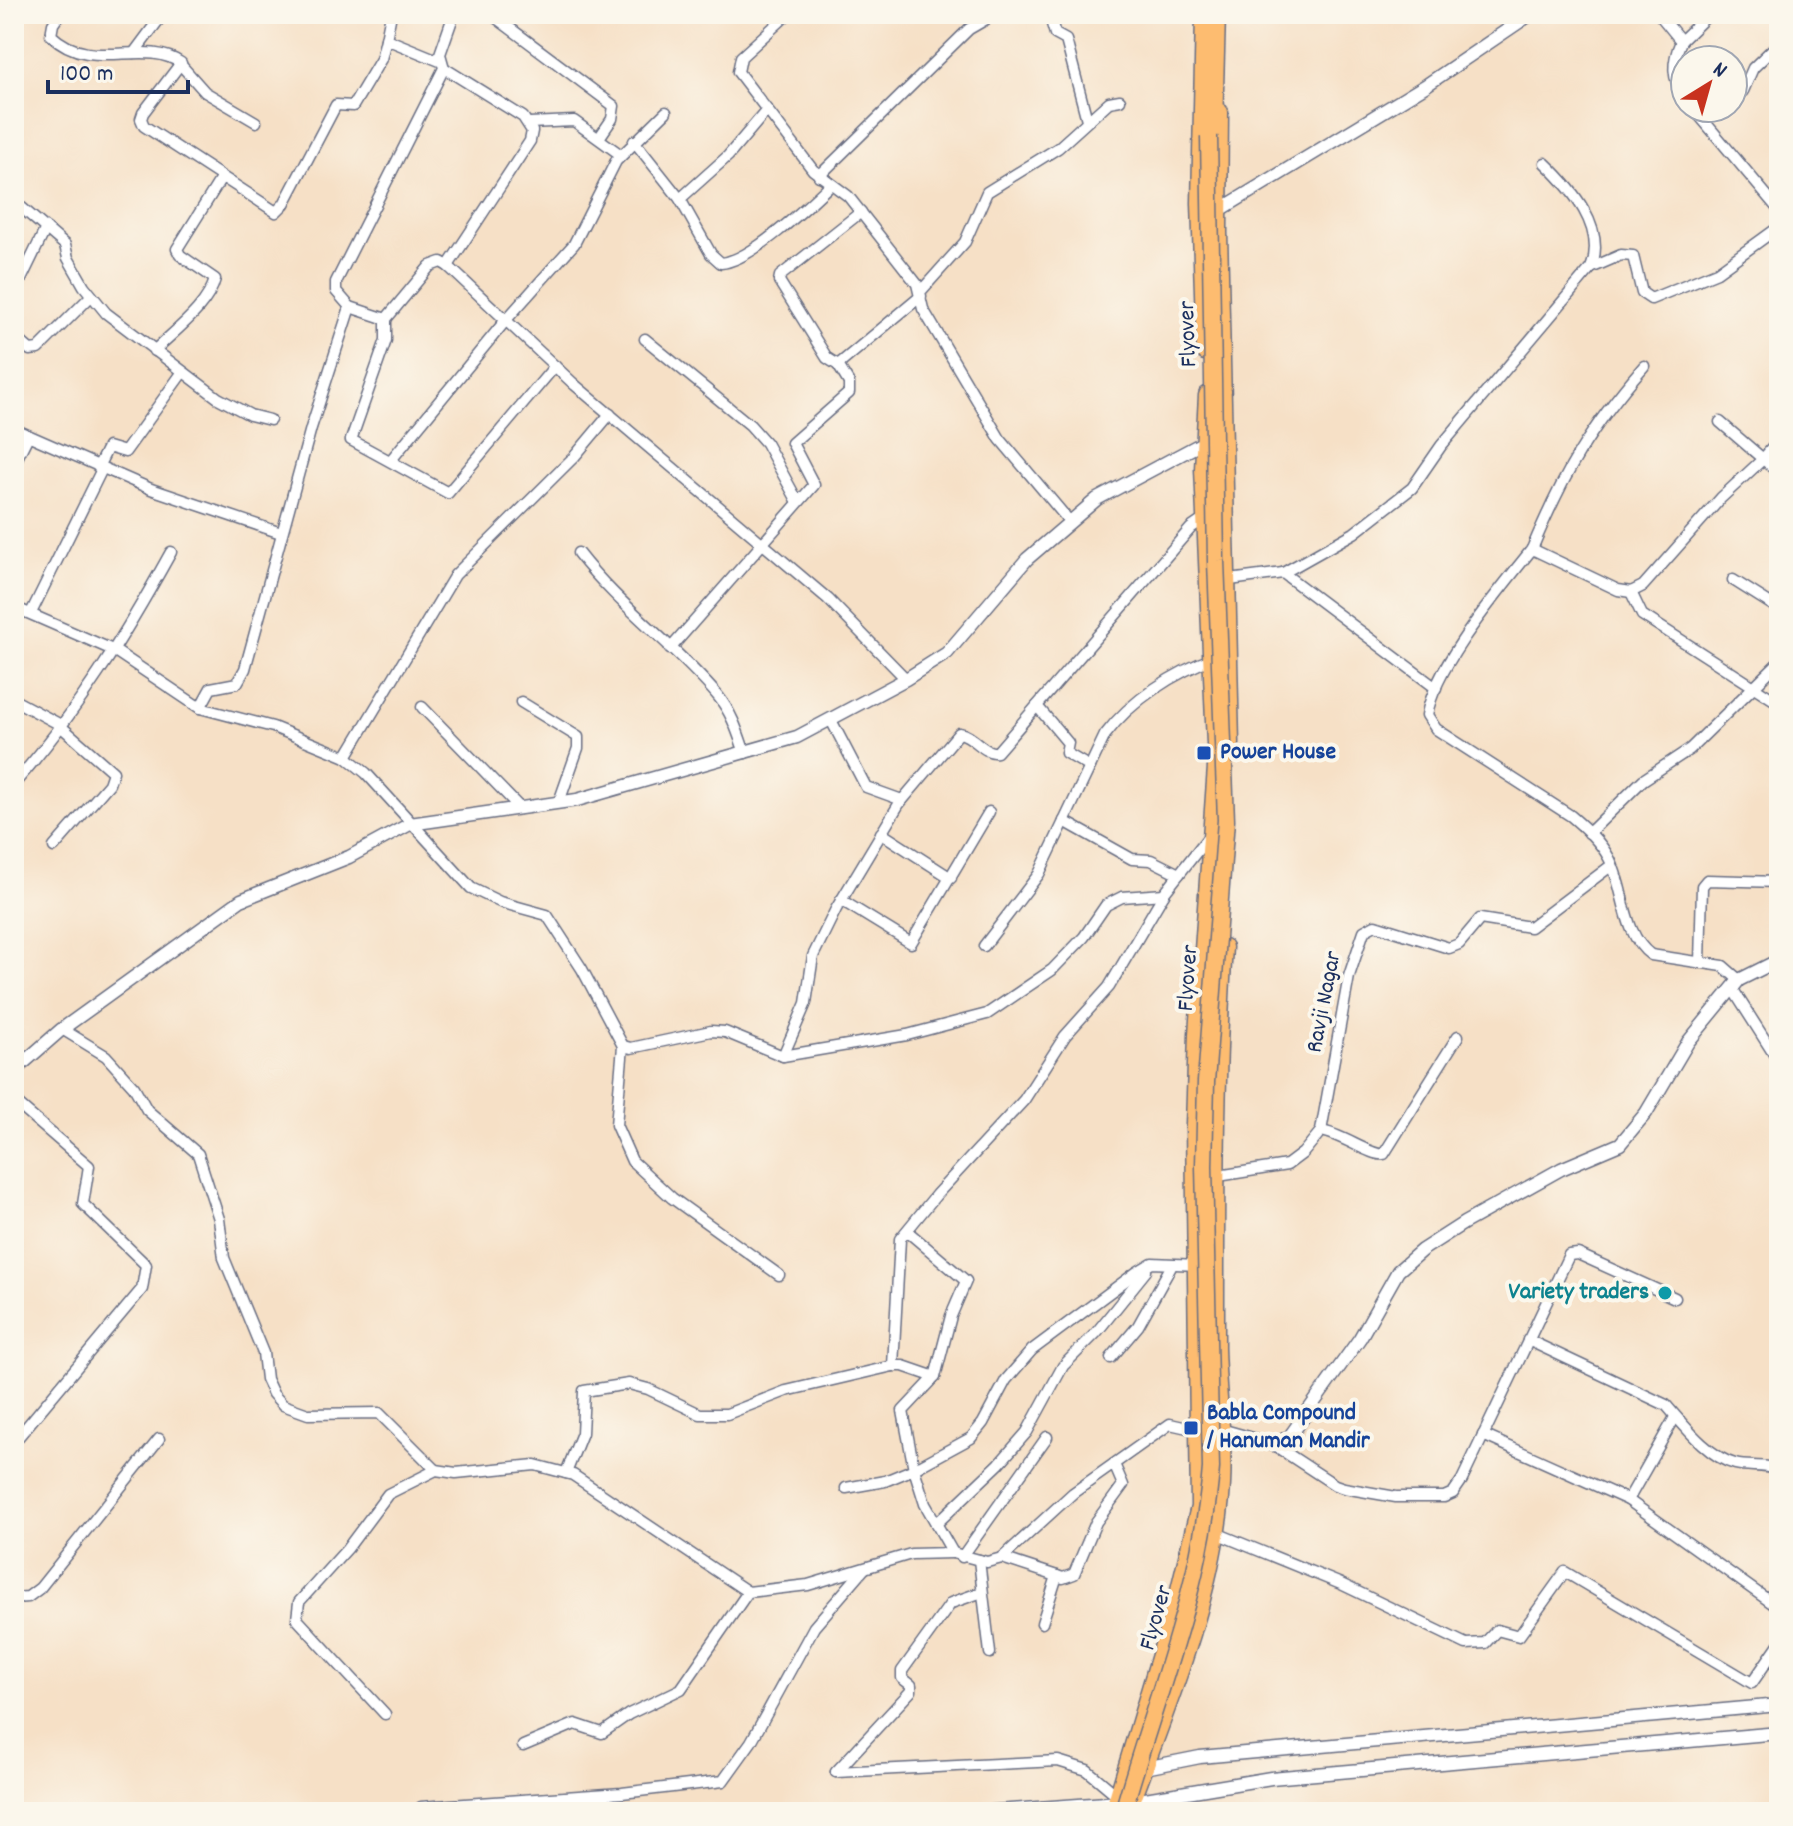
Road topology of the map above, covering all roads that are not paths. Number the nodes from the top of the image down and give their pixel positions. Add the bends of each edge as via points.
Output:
1 (60, 14) edge
2 (163, 14) edge
3 (391, 14) edge
4 (454, 14) edge
5 (491, 14) edge
6 (788, 14) edge
7 (995, 14) edge
8 (1049, 14) edge
9 (1204, 14) edge
10 (1216, 14) edge
11 (1531, 14) edge
12 (1659, 14) edge
13 (1709, 14) edge
14 (386, 39) junction
15 (1681, 41) junction
16 (1779, 43) edge
17 (1680, 44) edge
18 (134, 53) junction
19 (181, 65) junction
20 (442, 65) junction
21 (1749, 77) edge
22 (1120, 100) dead end
23 (767, 110) junction
24 (666, 112) dead end
25 (1087, 120) junction
26 (256, 122) dead end
27 (529, 123) junction
28 (1706, 124) edge
29 (599, 138) junction
30 (634, 141) junction
31 (621, 155) junction
32 (1545, 163) dead end
33 (819, 176) junction
34 (222, 177) junction
35 (831, 184) junction
36 (680, 199) junction
37 (14, 201) edge
38 (1779, 210) edge
39 (1220, 211) junction
40 (861, 212) junction
41 (1201, 219) junction
42 (1779, 227) edge
43 (46, 228) junction
44 (448, 266) junction
45 (1591, 268) junction
46 (921, 293) junction
47 (14, 294) edge
48 (91, 296) junction
49 (350, 307) junction
50 (386, 319) junction
51 (506, 320) junction
52 (14, 336) edge
53 (645, 339) dead end
54 (154, 351) junction
55 (838, 365) junction
56 (555, 366) junction
57 (1644, 366) dead end
58 (182, 373) junction
59 (610, 414) junction
60 (270, 420) dead end
61 (1720, 422) dead end
62 (14, 429) edge
63 (1224, 432) junction
64 (28, 436) junction
65 (1779, 440) edge
66 (1204, 441) junction
67 (1763, 459) junction
68 (391, 460) junction
69 (14, 464) edge
70 (100, 468) junction
71 (1779, 472) edge
72 (798, 502) junction
73 (1226, 511) junction
74 (1205, 517) junction
75 (1070, 522) junction
76 (281, 533) junction
77 (761, 543) junction
78 (1532, 549) junction
79 (171, 552) dead end
80 (578, 553) dead end
81 (1283, 573) junction
82 (1227, 580) junction
83 (1733, 580) dead end
84 (1208, 583) junction
85 (1631, 592) junction
86 (14, 607) edge
87 (1779, 609) edge
88 (31, 613) junction
89 (670, 649) junction
90 (115, 651) junction
91 (1229, 652) junction
92 (1211, 659) junction
93 (1779, 662) edge
94 (906, 679) junction
95 (1755, 685) junction
96 (1436, 688) junction
97 (14, 700) edge
98 (521, 702) dead end
99 (1779, 703) edge
100 (1037, 706) junction
101 (422, 707) dead end
102 (200, 708) junction
103 (831, 720) junction
104 (63, 728) junction
105 (745, 753) junction
106 (346, 757) junction
107 (1090, 767) junction
108 (14, 784) edge
109 (902, 800) junction
110 (559, 802) junction
111 (520, 808) junction
112 (989, 812) dead end
113 (1064, 821) junction
114 (410, 824) junction
115 (1232, 831) junction
116 (881, 833) junction
117 (1212, 833) junction
118 (1589, 833) junction
119 (54, 847) dead end
120 (1612, 865) junction
121 (1179, 874) junction
122 (951, 878) junction
123 (1779, 882) edge
124 (1164, 894) junction
125 (841, 900) junction
126 (984, 946) dead end
127 (1779, 960) edge
128 (1700, 963) junction
129 (1736, 984) junction
130 (62, 1029) junction
131 (1458, 1036) dead end
132 (623, 1046) junction
133 (783, 1056) junction
134 (1779, 1062) edge
135 (14, 1071) edge
136 (14, 1101) edge
137 (1321, 1131) junction
138 (1215, 1177) junction
139 (1194, 1180) junction
140 (907, 1231) junction
141 (1152, 1263) junction
142 (1216, 1264) junction
143 (1172, 1265) junction
144 (1194, 1265) junction
145 (779, 1275) dead end
146 (1675, 1298) dead end
147 (1528, 1340) junction
148 (1111, 1358) dead end
149 (893, 1366) junction
150 (935, 1377) junction
151 (1674, 1419) junction
152 (1219, 1429) junction
153 (1201, 1431) junction
154 (1483, 1435) junction
155 (1047, 1437) dead end
156 (159, 1439) dead end
157 (14, 1442) edge
158 (1274, 1445) junction
159 (1114, 1464) junction
160 (914, 1469) junction
161 (436, 1470) junction
162 (1779, 1471) edge
163 (566, 1473) junction
164 (846, 1488) dead end
165 (1628, 1500) junction
166 (936, 1524) junction
167 (1216, 1533) junction
168 (958, 1555) junction
169 (1002, 1558) junction
170 (979, 1560) junction
171 (865, 1567) junction
172 (1057, 1576) junction
173 (748, 1592) junction
174 (982, 1592) junction
175 (14, 1598) edge
176 (1779, 1608) edge
177 (1042, 1623) dead end
178 (1779, 1644) edge
179 (990, 1653) dead end
180 (1779, 1705) edge
181 (385, 1714) dead end
182 (1779, 1733) edge
183 (523, 1746) dead end
184 (1145, 1768) junction
185 (1124, 1804) edge
186 (421, 1807) dead end
187 (982, 1812) edge

1 - 18 street via 51,30 56,39 104,56
2 - 18 street
3 - 14 street
4 - 20 street
5 - 29 street via 610,102 615,111
6 - 23 street via 736,66
7 - 33 street via 969,29
8 - 25 street via 1055,34 1066,40
9 - 41 main road
10 - 39 main road
10 - 185 main road, Flyover, bridge via 1214,127 1209,136 1226,820 1206,1096 1211,1468 1207,1516 1184,1616
11 - 39 street via 1425,86
12 - 15 street
13 - 15 street
14 - 20 street
14 - 34 street via 381,59 353,106 336,105 279,211
15 - 17 street
16 - 21 street
18 - 19 street via 156,53
19 - 26 street via 205,92
19 - 34 street via 141,119 161,140
20 - 27 street
20 - 49 street via 336,282 336,291
22 - 25 street
23 - 33 street
23 - 36 street via 728,156
24 - 30 street
25 - 46 street via 1058,148 983,196 965,242
27 - 29 street via 574,121
27 - 44 street via 532,131 525,150
28 - 38 street
29 - 31 street
30 - 31 street
30 - 36 street
31 - 51 street via 574,244
32 - 45 street via 1582,206 1595,245
33 - 35 street
34 - 54 street via 177,249 215,279 213,286
35 - 36 street via 790,222 728,262 711,254
35 - 40 street
37 - 43 street
39 - 41 street
39 - 63 main road
40 - 46 street
40 - 55 street via 779,281 827,358
41 - 66 main road
42 - 45 street via 1726,267 1651,299 1642,293 1633,256 1621,255
43 - 47 street
43 - 48 street via 65,245
44 - 50 street via 430,266
44 - 51 street
45 - 81 street via 1441,446 1412,488 1354,533
46 - 55 street
46 - 75 street via 923,309 1000,439
48 - 52 street via 38,349 30,350
48 - 54 street
49 - 50 street
49 - 76 street
50 - 68 street via 386,340 351,435 354,444
51 - 56 street
51 - 68 street
53 - 72 street via 750,425 766,443
54 - 58 street
55 - 72 street via 849,393 792,443 814,481
56 - 59 street
56 - 68 street via 448,493
57 - 78 street via 1589,433
58 - 60 street via 250,415
58 - 70 street via 125,452 108,447
59 - 77 street
59 - 106 street via 455,575
61 - 67 street
62 - 64 street
63 - 66 street
63 - 73 main road
64 - 69 street
64 - 70 street
65 - 67 street
66 - 74 main road
66 - 75 street via 1097,499
67 - 71 street
67 - 85 street via 1643,586
70 - 76 street
70 - 88 street
72 - 77 street
73 - 74 street
73 - 82 main road
74 - 84 main road
74 - 100 street
75 - 94 street via 1027,559 947,653
76 - 102 street via 245,669 237,683 211,688
77 - 89 street
77 - 94 street via 828,599
78 - 85 street
78 - 96 street via 1483,612
79 - 90 street
80 - 89 street via 603,585
81 - 82 street
81 - 96 street
82 - 84 street
82 - 91 main road
83 - 87 street
84 - 92 main road
85 - 95 street via 1648,619
86 - 88 street
88 - 90 street
89 - 105 street via 719,697
90 - 102 street
90 - 104 street
91 - 92 street
91 - 115 main road
92 - 107 street via 1164,682 1114,722
92 - 117 main road via 1216,767
93 - 95 street
94 - 103 street
95 - 99 street
95 - 118 street via 1690,749 1643,780
96 - 118 street via 1427,715 1430,724
97 - 104 street
98 - 110 street via 578,737
100 - 107 street via 1068,743 1066,753
100 - 109 street via 993,753 965,733 955,736
101 - 111 street
102 - 106 street via 273,727
103 - 105 street
103 - 109 street via 866,787
104 - 108 street
104 - 119 street via 114,778
105 - 110 street
106 - 114 street
107 - 113 street
109 - 116 street
110 - 111 street
111 - 114 street
112 - 122 street
113 - 121 street via 1132,859 1151,860
113 - 126 street via 1039,874
114 - 130 street via 349,857 241,900
114 - 132 street via 471,888 553,920
115 - 117 street
115 - 138 main road via 1216,1072
116 - 122 street
116 - 125 street
117 - 121 street
117 - 139 main road via 1197,1034
118 - 120 street
120 - 128 street via 1645,951
120 - 137 street, Ravji Nagar via 1530,927 1480,919 1449,948 1375,925 1364,931 1349,976
121 - 124 street
122 - 125 street via 909,943
123 - 128 street via 1707,880 1702,886
124 - 133 street via 1122,897 1106,905 1052,970 987,1014 907,1035
124 - 140 street via 1109,987 1065,1036 1024,1100
125 - 133 street via 813,956 806,1003
127 - 129 street
128 - 129 street via 1723,966
129 - 134 street
129 - 158 street via 1688,1042 1646,1113 1620,1144 1561,1169 1464,1223 1398,1271 1360,1338 1298,1426
130 - 135 street
130 - 161 street via 106,1056 147,1110 198,1154 219,1219 224,1258 263,1353 273,1394 283,1405 308,1414 379,1413
131 - 137 street via 1384,1154
132 - 133 street via 711,1031
132 - 145 street via 616,1125 632,1161 672,1198
136 - 157 street via 83,1157 90,1173 83,1204 146,1265 142,1289
137 - 138 street via 1287,1165
138 - 139 street
138 - 142 main road
139 - 144 main road
140 - 149 street via 900,1239
140 - 150 street via 966,1281
141 - 143 street
141 - 160 street via 1032,1350 1006,1380 971,1438
141 - 166 street via 1063,1366 1027,1432
142 - 144 street
142 - 152 main road
143 - 144 street
143 - 148 street via 1138,1326
144 - 153 main road
146 - 147 street via 1572,1254
147 - 151 street via 1653,1397 1670,1409
147 - 154 street
149 - 150 street
149 - 163 street via 786,1391 715,1415 700,1414 629,1384 584,1391 582,1433
150 - 160 street via 903,1411
151 - 162 street via 1727,1462
151 - 165 street
152 - 153 street
152 - 158 street
152 - 167 main road via 1222,1495
153 - 159 street via 1170,1424
153 - 185 main road via 1199,1507
154 - 158 street via 1457,1488 1444,1497 1396,1497 1335,1485
154 - 165 street
155 - 168 street
156 - 175 street via 40,1588 28,1597
159 - 169 street via 1073,1493
159 - 172 street via 1123,1485 1096,1522 1074,1574
160 - 164 street
160 - 166 street
161 - 163 street via 456,1473 535,1465
161 - 181 street via 388,1494 299,1602 297,1619
163 - 173 street
165 - 176 street
166 - 168 street
167 - 178 street via 1341,1584 1466,1644 1485,1643 1497,1630 1519,1636 1565,1572 1752,1683
167 - 184 main road via 1193,1628
168 - 170 street
168 - 171 street via 911,1554
169 - 170 street
169 - 172 street
170 - 174 street
171 - 173 street via 808,1585
171 - 186 street via 814,1627 751,1742 723,1781
172 - 177 street
173 - 183 street via 681,1689 602,1733 575,1724
174 - 179 street
174 - 185 street via 951,1603 902,1671 911,1691 836,1772 1058,1761 1087,1770
180 - 184 street via 1200,1757
182 - 185 street via 1271,1778
184 - 185 main road
185 - 187 street

